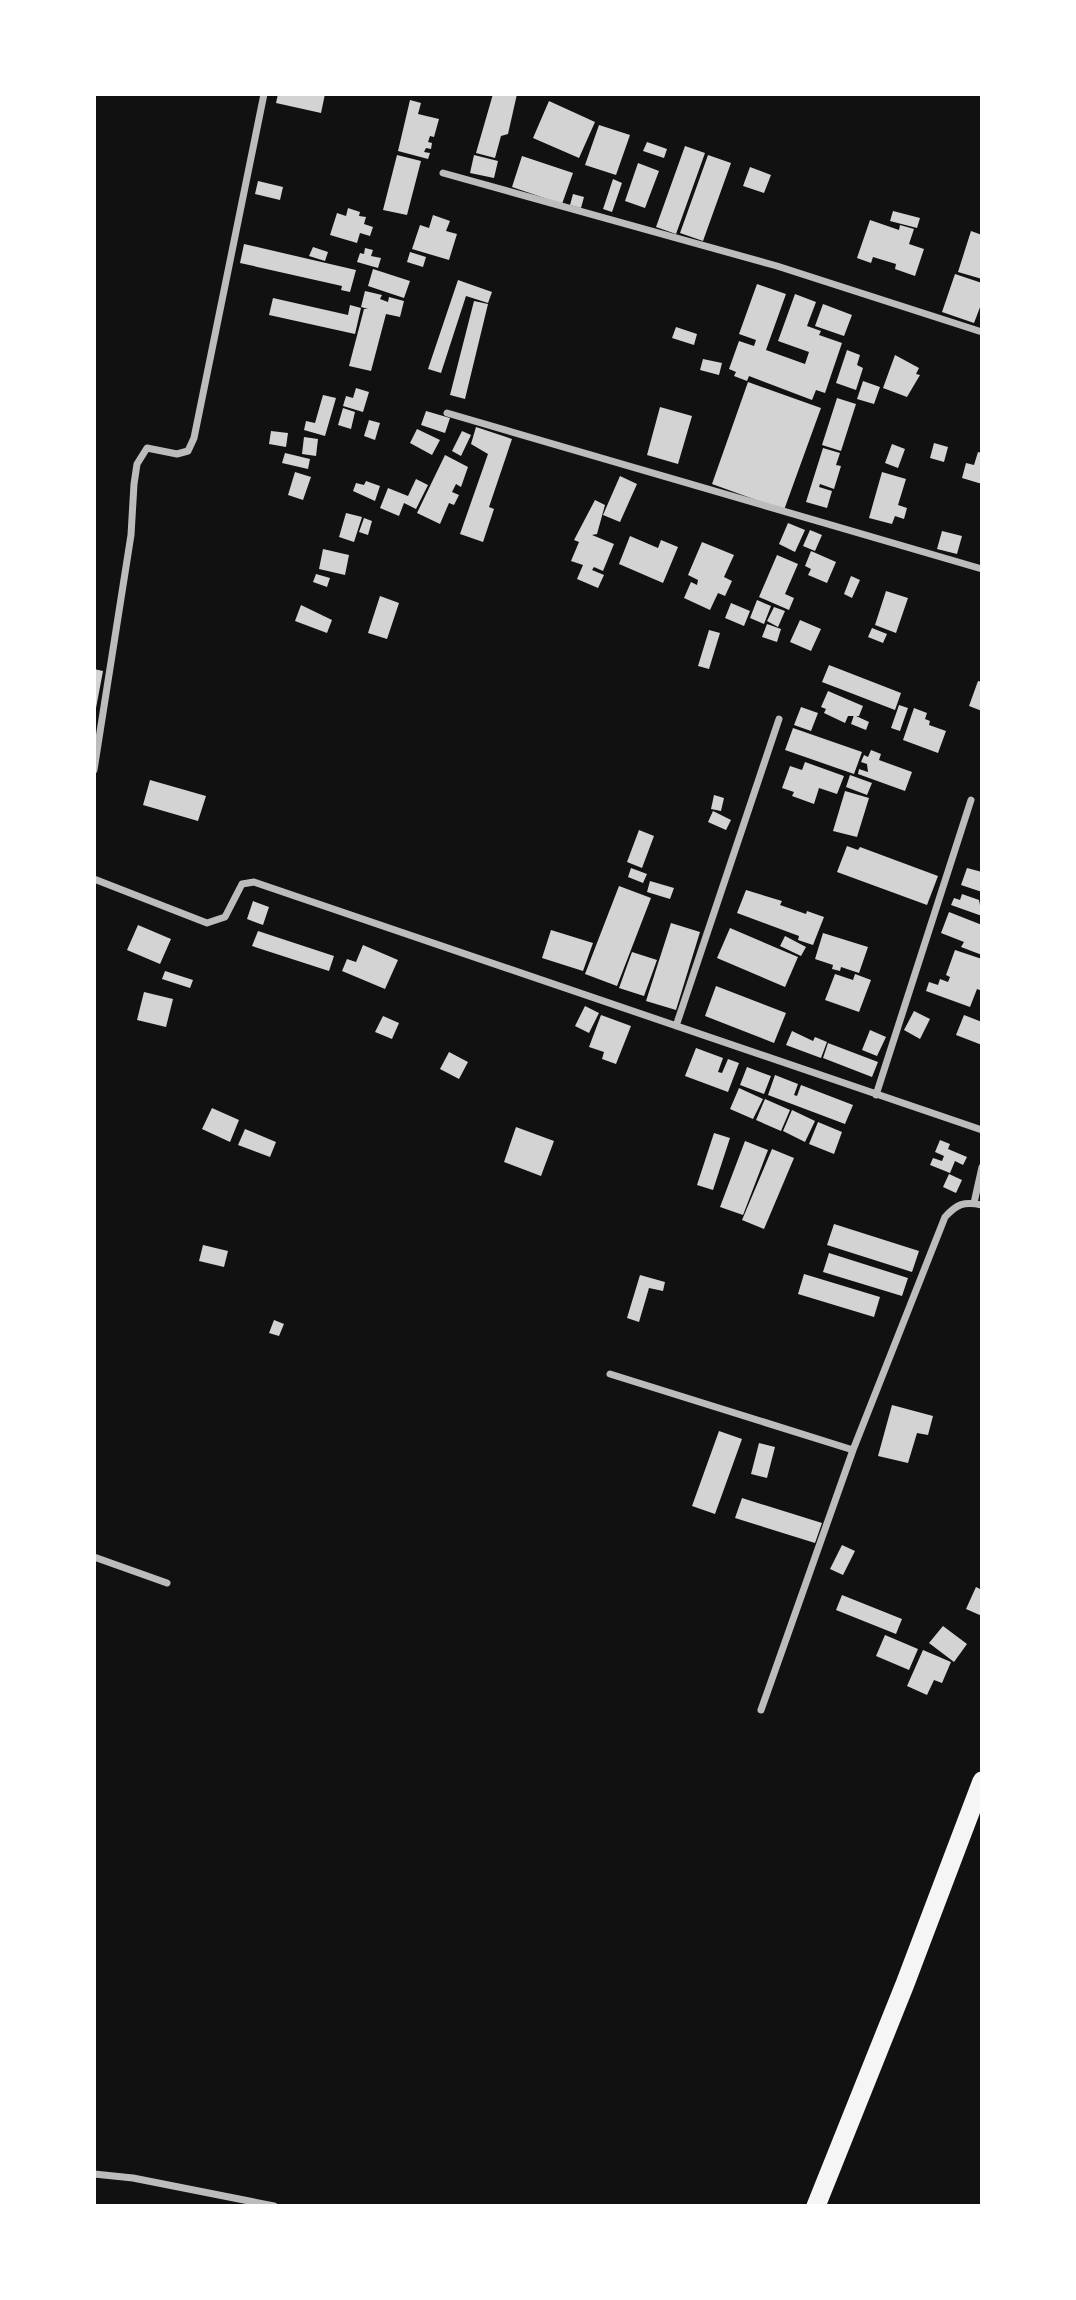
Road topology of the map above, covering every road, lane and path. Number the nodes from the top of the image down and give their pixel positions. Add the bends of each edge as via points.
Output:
1 (264, 94) edge
2 (443, 173) dead end
3 (982, 332) edge
4 (447, 413) dead end
5 (982, 569) edge
6 (779, 719) dead end
7 (94, 770) edge
8 (971, 800) dead end
9 (94, 879) edge
10 (676, 1026) junction
11 (876, 1094) junction
12 (982, 1130) edge
13 (982, 1167) edge
14 (978, 1204) edge
15 (610, 1374) dead end
16 (853, 1450) junction
17 (94, 1557) edge
18 (167, 1583) dead end
19 (761, 1710) dead end
20 (982, 1782) edge
21 (975, 1815) edge
22 (94, 2174) edge
23 (274, 2206) edge
24 (816, 2206) edge

1 - 7 street via 194,438 188,451 177,454 147,448 138,464
2 - 3 street via 777,266
4 - 5 street
6 - 10 street
8 - 11 street
9 - 10 street via 207,923 225,917 242,884 254,881
10 - 11 street
11 - 12 street
13 - 14 street
14 - 16 street via 956,1205 945,1217
15 - 16 street
16 - 19 street
17 - 18 street
20 - 21 highway
21 - 24 highway
22 - 23 street

